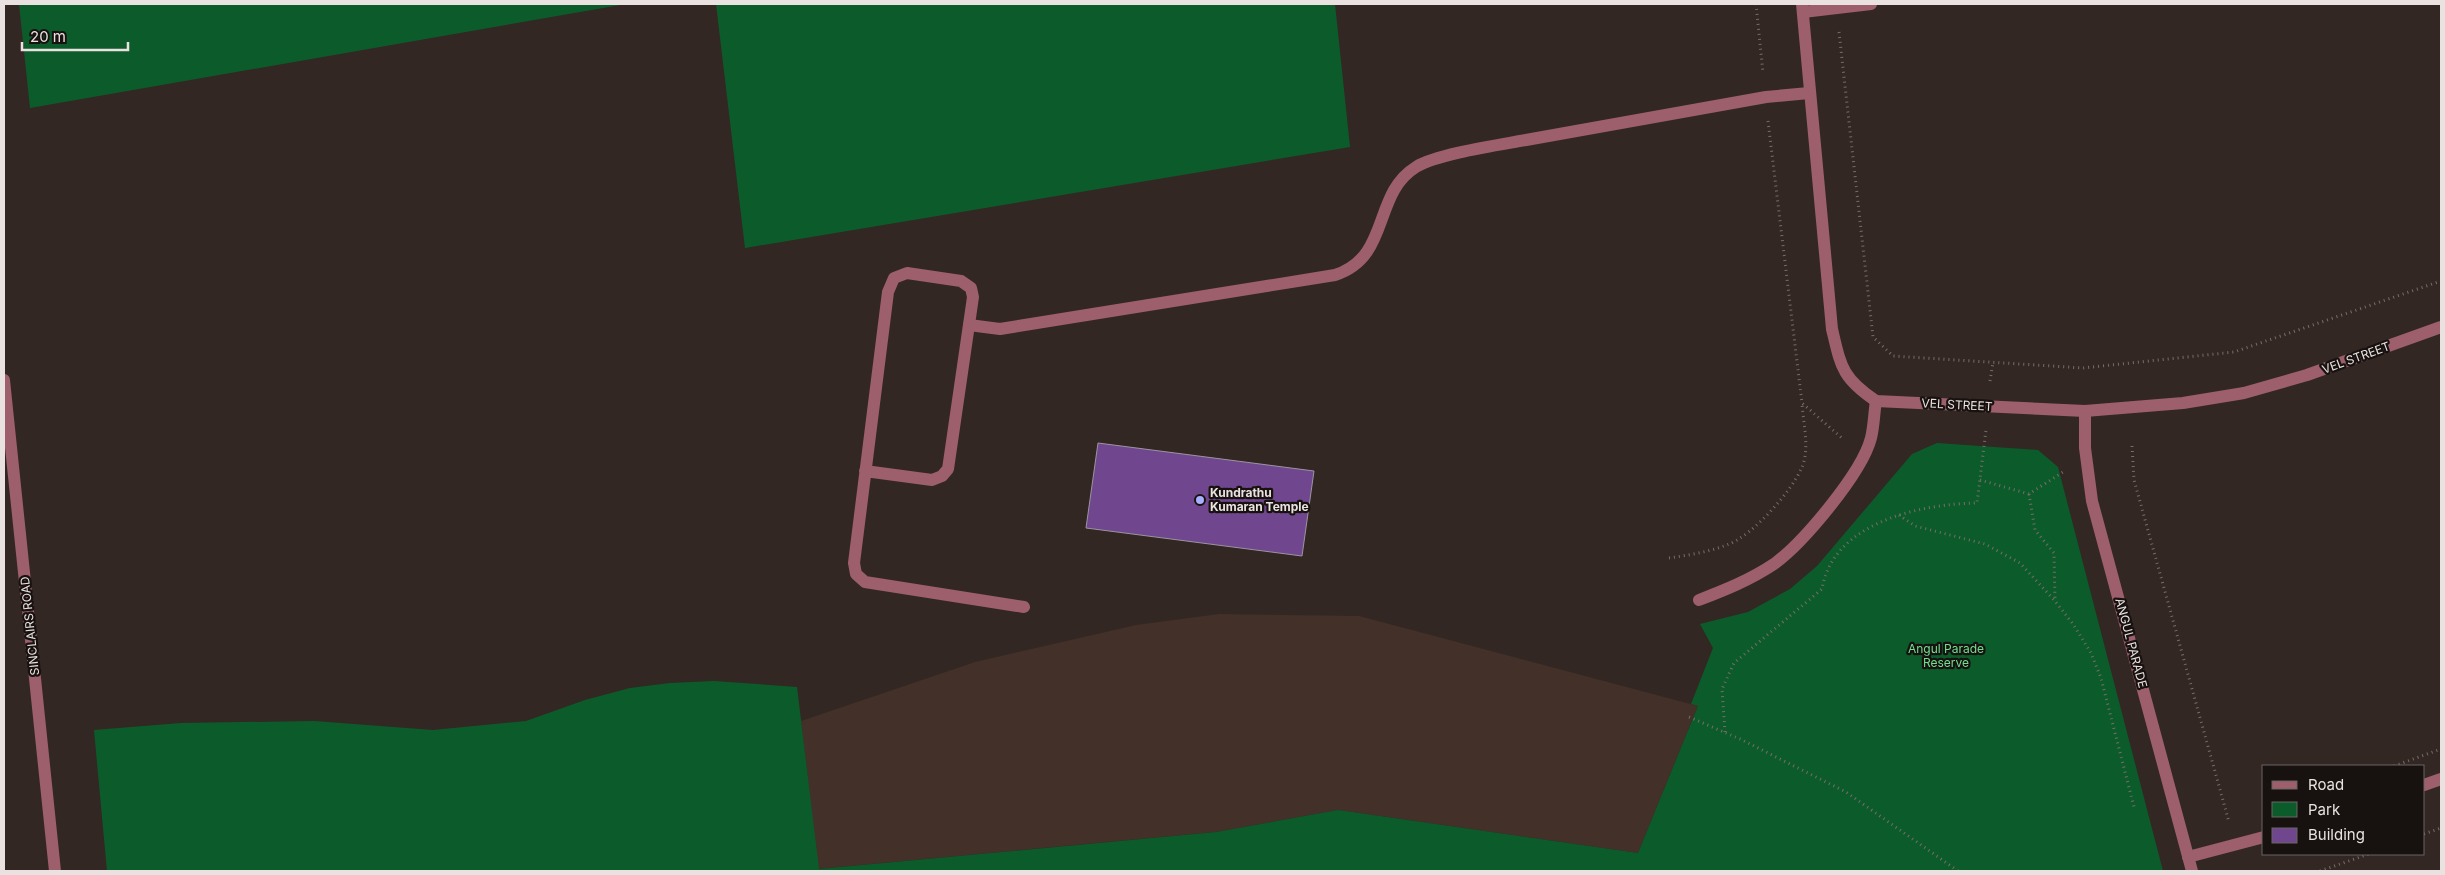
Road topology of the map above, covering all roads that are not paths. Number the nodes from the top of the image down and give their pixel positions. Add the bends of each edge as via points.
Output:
1 (1871, 4) edge
2 (1802, 8) edge
3 (1809, 93) junction
4 (969, 325) junction
5 (2441, 327) edge
6 (4, 380) edge
7 (1876, 401) junction
8 (2085, 412) junction
9 (865, 472) junction
10 (1698, 600) dead end
11 (1024, 607) dead end
12 (2441, 778) edge
13 (2425, 785) edge
14 (2262, 837) edge
15 (2188, 857) junction
16 (56, 871) edge
17 (2192, 871) edge

1 - 2 street
2 - 3 street
3 - 4 street via 1766,97 1500,145 1426,162 1407,173 1394,188 1361,261 1348,271 1335,275 1000,329
3 - 7 street via 1832,329 1841,365 1856,387
4 - 9 street via 948,469 932,480
4 - 9 street via 973,298 970,288 961,281 907,273 894,278 888,292
5 - 8 street, VEL STREET via 2307,375 2244,393 2183,403
6 - 16 street, SINCLAIRS ROAD
7 - 8 street, VEL STREET
7 - 10 street via 1871,438 1864,457 1817,522 1775,563 1739,584
8 - 15 street, ANGUL PARADE via 2085,448 2092,501
9 - 11 street via 854,563 856,574 865,582
12 - 13 street
14 - 15 street
15 - 17 street, ANGUL PARADE

